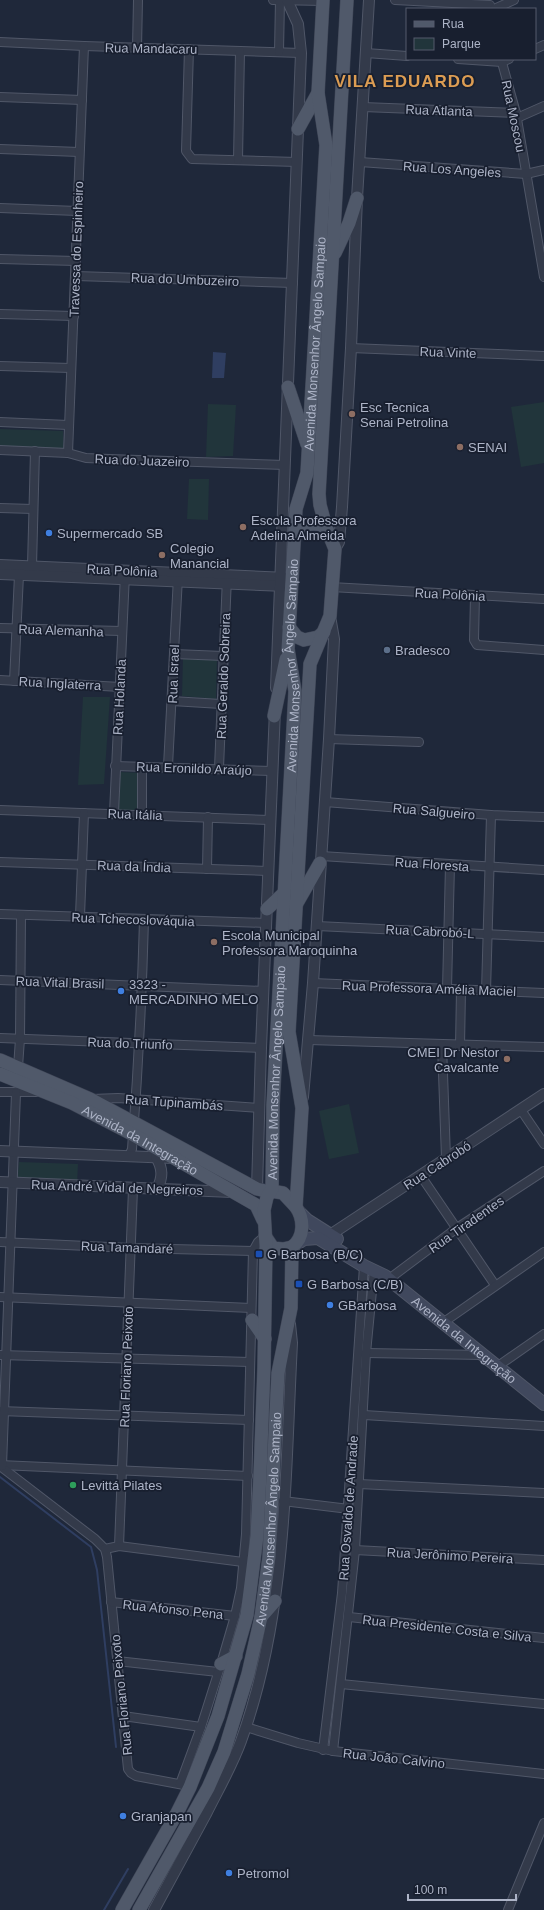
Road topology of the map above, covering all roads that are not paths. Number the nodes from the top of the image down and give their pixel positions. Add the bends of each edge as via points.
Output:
1 (138, 0) edge
2 (273, 0) edge
3 (280, 0) edge
4 (287, 0) edge
5 (323, 0) edge
6 (347, 0) edge
7 (369, 0) edge
8 (395, 0) edge
9 (514, 0) edge
10 (491, 6) edge
11 (321, 38) junction
12 (344, 38) junction
13 (0, 42) edge
14 (84, 46) junction
15 (137, 48) junction
16 (190, 49) junction
17 (240, 51) junction
18 (278, 52) junction
19 (301, 53) junction
20 (366, 53) junction
21 (406, 56) edge
22 (504, 60) edge
23 (318, 93) junction
24 (0, 97) edge
25 (82, 100) junction
26 (544, 106) edge
27 (363, 108) junction
28 (516, 115) junction
29 (298, 129) junction
30 (0, 149) edge
31 (79, 152) junction
32 (238, 160) junction
33 (297, 162) junction
34 (360, 162) junction
35 (544, 170) edge
36 (526, 174) junction
37 (357, 198) junction
38 (0, 208) edge
39 (77, 211) junction
40 (541, 244) edge
41 (0, 259) edge
42 (332, 260) junction
43 (76, 261) junction
44 (76, 276) junction
45 (544, 277) edge
46 (293, 283) junction
47 (0, 314) edge
48 (74, 316) junction
49 (351, 348) junction
50 (544, 356) edge
51 (0, 366) edge
52 (71, 368) junction
53 (288, 387) junction
54 (0, 422) edge
55 (68, 425) junction
56 (309, 447) junction
57 (0, 450) edge
58 (36, 451) junction
59 (68, 453) junction
60 (285, 465) junction
61 (0, 508) edge
62 (33, 509) junction
63 (326, 527) junction
64 (295, 534) junction
65 (335, 549) junction
66 (0, 565) edge
67 (32, 566) junction
68 (125, 570) junction
69 (0, 574) edge
70 (19, 575) junction
71 (178, 577) junction
72 (227, 579) junction
73 (125, 580) junction
74 (286, 582) junction
75 (331, 586) junction
76 (475, 596) junction
77 (544, 599) edge
78 (330, 616) junction
79 (290, 627) junction
80 (0, 628) edge
81 (16, 628) junction
82 (122, 631) junction
83 (324, 632) junction
84 (288, 649) junction
85 (544, 650) edge
86 (174, 654) junction
87 (223, 656) junction
88 (0, 680) edge
89 (14, 681) junction
90 (120, 687) junction
91 (172, 701) junction
92 (221, 704) junction
93 (274, 716) junction
94 (328, 739) junction
95 (419, 742) dead end
96 (115, 766) junction
97 (142, 766) junction
98 (168, 766) junction
99 (219, 768) junction
100 (272, 771) junction
101 (325, 802) junction
102 (0, 810) edge
103 (84, 813) junction
104 (114, 813) junction
105 (142, 815) junction
106 (491, 815) junction
107 (208, 817) junction
108 (544, 817) edge
109 (270, 820) junction
110 (320, 860) junction
111 (0, 862) edge
112 (82, 864) junction
113 (450, 865) junction
114 (489, 868) junction
115 (207, 869) junction
116 (544, 870) edge
117 (268, 871) junction
118 (284, 893) junction
119 (296, 906) junction
120 (267, 909) junction
121 (0, 914) edge
122 (21, 915) junction
123 (80, 916) junction
124 (144, 920) junction
125 (266, 923) junction
126 (317, 926) junction
127 (448, 932) junction
128 (488, 934) junction
129 (544, 936) edge
130 (0, 980) edge
131 (20, 980) junction
132 (313, 983) junction
133 (142, 985) junction
134 (447, 989) junction
135 (461, 990) junction
136 (264, 991) junction
137 (486, 991) junction
138 (544, 993) edge
139 (0, 1038) edge
140 (20, 1039) junction
141 (309, 1040) junction
142 (139, 1043) junction
143 (442, 1045) junction
144 (460, 1046) junction
145 (261, 1048) junction
146 (544, 1048) edge
147 (0, 1060) edge
148 (18, 1066) junction
149 (0, 1074) edge
150 (0, 1092) edge
151 (47, 1092) junction
152 (16, 1093) junction
153 (544, 1094) edge
154 (90, 1099) junction
155 (136, 1099) junction
156 (259, 1108) junction
157 (302, 1108) junction
158 (521, 1110) junction
159 (133, 1128) junction
160 (544, 1144) edge
161 (0, 1151) edge
162 (13, 1151) junction
163 (129, 1156) junction
164 (156, 1157) junction
165 (173, 1158) junction
166 (446, 1158) junction
167 (544, 1171) edge
168 (421, 1176) junction
169 (0, 1182) edge
170 (12, 1183) junction
171 (133, 1189) junction
172 (157, 1189) junction
173 (257, 1189) junction
174 (235, 1192) junction
175 (270, 1192) junction
176 (298, 1210) junction
177 (457, 1228) junction
178 (264, 1231) junction
179 (330, 1235) junction
180 (0, 1242) edge
181 (10, 1242) junction
182 (295, 1245) junction
183 (131, 1248) junction
184 (253, 1251) junction
185 (544, 1252) edge
186 (378, 1273) junction
187 (495, 1285) junction
188 (4, 1297) edge
189 (128, 1303) junction
190 (251, 1314) junction
191 (289, 1320) junction
192 (444, 1322) junction
193 (544, 1334) edge
194 (265, 1339) junction
195 (366, 1353) junction
196 (3, 1355) edge
197 (484, 1355) junction
198 (127, 1359) junction
199 (250, 1362) junction
200 (498, 1366) junction
201 (544, 1404) edge
202 (2, 1411) edge
203 (364, 1415) junction
204 (124, 1416) junction
205 (248, 1420) junction
206 (544, 1426) edge
207 (1, 1466) edge
208 (123, 1472) junction
209 (248, 1476) junction
210 (359, 1484) junction
211 (544, 1493) edge
212 (283, 1501) junction
213 (349, 1509) junction
214 (119, 1546) junction
215 (105, 1549) junction
216 (355, 1550) junction
217 (544, 1560) edge
218 (243, 1562) junction
219 (275, 1601) junction
220 (111, 1602) junction
221 (235, 1616) junction
222 (261, 1618) junction
223 (349, 1618) junction
224 (544, 1638) edge
225 (236, 1656) junction
226 (117, 1661) junction
227 (220, 1668) junction
228 (341, 1684) junction
229 (544, 1704) edge
230 (124, 1716) junction
231 (218, 1716) junction
232 (240, 1725) junction
233 (201, 1727) junction
234 (206, 1747) junction
235 (323, 1750) junction
236 (333, 1751) junction
237 (224, 1752) junction
238 (544, 1774) edge
239 (185, 1786) junction
240 (201, 1801) junction
241 (203, 1819) junction
242 (544, 1823) edge
243 (122, 1910) edge
244 (139, 1910) edge
245 (154, 1910) edge
246 (508, 1910) edge

1 - 15 street
2 - 3 street
3 - 4 street
3 - 18 street
4 - 5 street
4 - 19 street, Avenida Monsenhor Ângelo Sampaio via 298,24
5 - 11 main road, Avenida Monsenhor Ângelo Sampaio
6 - 12 main road, Avenida Monsenhor Ângelo Sampaio
7 - 20 street, Avenida Monsenhor Ângelo Sampaio
8 - 10 street
9 - 10 street
11 - 12 main road via 333,43
11 - 23 main road, Avenida Monsenhor Ângelo Sampaio
12 - 42 main road, Avenida Monsenhor Ângelo Sampaio
13 - 14 street, Rua Mandacaru
14 - 15 street, Rua Mandacaru
14 - 25 street, Travessa do Espinheiro
15 - 16 street, Rua Mandacaru
16 - 17 street, Rua Mandacaru
16 - 32 street via 186,151 192,159
17 - 18 street, Rua Mandacaru
17 - 32 street
18 - 19 street, Rua Mandacaru
19 - 29 street, Avenida Monsenhor Ângelo Sampaio
20 - 21 street
20 - 27 street, Avenida Monsenhor Ângelo Sampaio
22 - 28 street, Rua Moscou
23 - 29 main road
23 - 56 main road, Avenida Monsenhor Ângelo Sampaio via 326,145
24 - 25 street
25 - 31 street, Travessa do Espinheiro
26 - 28 street, Rua Atlanta
27 - 28 street, Rua Atlanta
27 - 34 street, Avenida Monsenhor Ângelo Sampaio
28 - 36 street, Rua Moscou
29 - 33 street, Avenida Monsenhor Ângelo Sampaio
30 - 31 street
31 - 39 street, Travessa do Espinheiro
32 - 33 street
33 - 46 street, Avenida Monsenhor Ângelo Sampaio
34 - 36 street, Rua Los Angeles
34 - 37 street, Avenida Monsenhor Ângelo Sampaio
35 - 36 street, Rua Los Angeles
36 - 40 street, Rua Moscou
37 - 42 main road
37 - 49 street, Avenida Monsenhor Ângelo Sampaio
38 - 39 street
39 - 43 street, Travessa do Espinheiro
40 - 45 street, Rua Moscou
41 - 43 street
42 - 63 main road, Avenida Monsenhor Ângelo Sampaio via 319,494
43 - 44 street, Travessa do Espinheiro
44 - 46 street, Rua do Umbuzeiro
44 - 48 street, Travessa do Espinheiro
46 - 53 street, Avenida Monsenhor Ângelo Sampaio
47 - 48 street
48 - 52 street, Travessa do Espinheiro
49 - 50 street, Rua Vinte
49 - 65 street, Avenida Monsenhor Ângelo Sampaio via 342,507 339,542
51 - 52 street
52 - 55 street, Travessa do Espinheiro
53 - 56 main road
53 - 60 street, Avenida Monsenhor Ângelo Sampaio
54 - 55 street
55 - 59 street, Travessa do Espinheiro
56 - 64 main road, Avenida Monsenhor Ângelo Sampaio via 306,479 296,509
57 - 58 street, Rua do Juazeiro
58 - 59 street, Rua do Juazeiro
58 - 62 street
59 - 60 street, Rua do Juazeiro via 99,459
60 - 74 street, Avenida Monsenhor Ângelo Sampaio
61 - 62 street
62 - 67 street
63 - 64 main road via 311,524 304,526
63 - 65 main road, Avenida Monsenhor Ângelo Sampaio
64 - 74 main road, Avenida Monsenhor Ângelo Sampaio
65 - 75 main road, Avenida Monsenhor Ângelo Sampaio
66 - 67 street, Rua Polônia
67 - 68 street, Rua Polônia
68 - 71 street, Rua Polônia
68 - 73 street, Rua Holanda
69 - 70 street, Rua Polônia
70 - 73 street, Rua Polônia
70 - 81 street
71 - 72 street, Rua Polônia
71 - 73 street, Rua Polônia
71 - 86 street, Rua Israel
72 - 74 street, Rua Polônia
72 - 87 street, Rua Geraldo Sobreira
73 - 82 street, Rua Holanda
74 - 79 main road, Avenida Monsenhor Ângelo Sampaio
74 - 93 street, Avenida Monsenhor Ângelo Sampaio
75 - 76 street, Rua Polônia
75 - 78 main road, Avenida Monsenhor Ângelo Sampaio
76 - 77 street, Rua Polônia
76 - 85 street via 474,634 475,642 480,646
78 - 83 main road, Avenida Monsenhor Ângelo Sampaio
78 - 94 street, Avenida Monsenhor Ângelo Sampaio via 334,639
79 - 83 main road via 297,637 304,640 318,637
79 - 84 main road, Avenida Monsenhor Ângelo Sampaio
80 - 81 street, Rua Alemanha
81 - 82 street, Rua Alemanha
81 - 89 street
82 - 90 street, Rua Holanda
83 - 119 main road, Avenida Monsenhor Ângelo Sampaio via 310,664
84 - 93 main road
84 - 118 main road, Avenida Monsenhor Ângelo Sampaio via 295,691
86 - 87 street
86 - 91 street, Rua Israel
87 - 92 street, Rua Geraldo Sobreira
88 - 89 street, Rua Inglaterra
89 - 90 street, Rua Inglaterra
90 - 96 street, Rua Holanda
91 - 92 street
91 - 98 street, Rua Israel
92 - 99 street, Rua Geraldo Sobreira
93 - 100 street, Avenida Monsenhor Ângelo Sampaio
94 - 95 street
94 - 101 street, Avenida Monsenhor Ângelo Sampaio
96 - 97 street, Rua Eronildo Araújo
96 - 104 street, Rua Holanda
97 - 98 street, Rua Eronildo Araújo
97 - 105 street
98 - 99 street, Rua Eronildo Araújo
99 - 100 street, Rua Eronildo Araújo
100 - 109 street, Avenida Monsenhor Ângelo Sampaio
101 - 106 street, Rua Salgueiro
101 - 110 street, Avenida Monsenhor Ângelo Sampaio
102 - 103 street, Rua Itália
103 - 104 street, Rua Itália
103 - 112 street
104 - 105 street, Rua Itália
105 - 107 street, Rua Itália
106 - 108 street, Rua Salgueiro
106 - 114 street
107 - 109 street, Rua Itália
107 - 115 street
109 - 117 street, Avenida Monsenhor Ângelo Sampaio
110 - 113 street, Rua Floresta
110 - 119 main road
110 - 126 street, Avenida Monsenhor Ângelo Sampaio
111 - 112 street, Rua da Índia
112 - 115 street, Rua da Índia
112 - 123 street
113 - 114 street, Rua Floresta
113 - 127 street
114 - 116 street, Rua Floresta
114 - 128 street
115 - 117 street, Rua da Índia
117 - 120 street, Avenida Monsenhor Ângelo Sampaio
118 - 120 main road
118 - 175 main road, Avenida Monsenhor Ângelo Sampaio
119 - 157 main road, Avenida Monsenhor Ângelo Sampaio via 290,1032
120 - 125 street, Avenida Monsenhor Ângelo Sampaio
121 - 122 street, Rua Tchecoslováquia
122 - 123 street, Rua Tchecoslováquia
122 - 131 street
123 - 124 street, Rua Tchecoslováquia
124 - 125 street, Rua Tchecoslováquia
124 - 133 street
125 - 136 street, Avenida Monsenhor Ângelo Sampaio
126 - 127 street, Rua Cabrobó-L
126 - 132 street, Avenida Monsenhor Ângelo Sampaio
127 - 128 street, Rua Cabrobó-L
127 - 134 street
128 - 129 street, Rua Cabrobó-L
128 - 137 street
130 - 131 street, Rua Vital Brasil
131 - 133 street, Rua Vital Brasil
131 - 140 street
132 - 134 street, Rua Professora Amélia Maciel
132 - 141 street, Avenida Monsenhor Ângelo Sampaio
133 - 136 street, Rua Vital Brasil
133 - 142 street
134 - 135 street, Rua Professora Amélia Maciel
135 - 137 street, Rua Professora Amélia Maciel
135 - 144 street
136 - 145 street, Avenida Monsenhor Ângelo Sampaio
137 - 138 street, Rua Professora Amélia Maciel
139 - 140 street, Rua do Triunfo
140 - 142 street, Rua do Triunfo
140 - 148 street
141 - 143 street
141 - 157 street, Avenida Monsenhor Ângelo Sampaio
142 - 145 street, Rua do Triunfo
142 - 155 street
143 - 144 street
143 - 166 street
144 - 146 street
145 - 156 street, Avenida Monsenhor Ângelo Sampaio
147 - 148 main road, Avenida da Integração
148 - 154 main road, Avenida da Integração
149 - 151 main road, Avenida da Integração
150 - 152 street
151 - 152 street
151 - 159 main road, Avenida da Integração
152 - 162 street
153 - 158 street, Rua Cabrobó
154 - 155 street, Rua Tupinambás
154 - 159 main road, Avenida da Integração
155 - 156 street, Rua Tupinambás
155 - 159 street
156 - 173 street, Avenida Monsenhor Ângelo Sampaio
157 - 176 main road, Avenida Monsenhor Ângelo Sampaio
158 - 160 street
158 - 166 street, Rua Cabrobó
159 - 163 street via 132,1150
159 - 165 main road, Avenida da Integração
159 - 173 main road, Avenida da Integração
161 - 162 street
162 - 163 street
162 - 170 street
163 - 164 street
164 - 165 street
164 - 172 street via 162,1172
165 - 174 main road, Avenida da Integração
166 - 168 street, Rua Cabrobó
167 - 177 street, Rua Tiradentes
168 - 177 street
168 - 179 street, Rua Cabrobó
169 - 170 street, Rua André Vidal de Negreiros
170 - 171 street, Rua André Vidal de Negreiros
170 - 181 street
171 - 172 street, Rua André Vidal de Negreiros
171 - 183 street, Rua Floriano Peixoto
172 - 174 street, Rua André Vidal de Negreiros
173 - 175 main road, Avenida da Integração
174 - 178 main road, Avenida da Integração via 256,1205
175 - 176 main road via 283,1193
175 - 178 main road, Avenida Monsenhor Ângelo Sampaio via 265,1202
176 - 179 main road
176 - 182 main road, Avenida Monsenhor Ângelo Sampaio via 302,1234
177 - 186 street, Rua Tiradentes
177 - 187 street
178 - 182 main road via 273,1248 283,1249
178 - 184 street
178 - 194 main road, Avenida Monsenhor Ângelo Sampaio
179 - 186 main road via 378,1266
180 - 181 street, Rua Tamandaré
181 - 183 street, Rua Tamandaré
181 - 188 street
182 - 186 main road via 304,1239 318,1238
182 - 191 main road, Avenida Monsenhor Ângelo Sampaio
183 - 184 street, Rua Tamandaré
183 - 189 street, Rua Floriano Peixoto
184 - 190 street, Avenida Monsenhor Ângelo Sampaio
185 - 187 street
186 - 192 main road, Avenida da Integração
186 - 195 street, Rua Osvaldo de Andrade
186 - 213 street, Rua Osvaldo de Andrade
187 - 192 street
188 - 189 street
188 - 196 street
189 - 190 street
189 - 198 street, Rua Floriano Peixoto
190 - 194 main road
190 - 199 street, Avenida Monsenhor Ângelo Sampaio
191 - 212 street via 292,1343
191 - 222 main road, Avenida Monsenhor Ângelo Sampaio via 278,1373 270,1536
192 - 197 main road, Avenida da Integração
193 - 200 street
194 - 225 main road, Avenida Monsenhor Ângelo Sampaio via 257,1536 247,1615
195 - 197 street
195 - 203 street, Rua Osvaldo de Andrade
196 - 198 street
196 - 202 street
197 - 200 main road, Avenida da Integração
198 - 199 street
198 - 204 street, Rua Floriano Peixoto
199 - 205 street, Avenida Monsenhor Ângelo Sampaio
200 - 201 main road, Avenida da Integração
202 - 204 street
202 - 207 street
203 - 206 street
203 - 210 street, Rua Osvaldo de Andrade
204 - 205 street
204 - 208 street, Rua Floriano Peixoto
205 - 209 street, Avenida Monsenhor Ângelo Sampaio
207 - 208 street
207 - 215 street
208 - 209 street
208 - 214 street, Rua Floriano Peixoto
209 - 218 street, Avenida Monsenhor Ângelo Sampaio
210 - 211 street
210 - 216 street, Rua Osvaldo de Andrade
212 - 213 street
212 - 219 street
213 - 235 street, Rua Osvaldo de Andrade via 342,1593
214 - 215 street
214 - 218 street
215 - 220 street, Rua Floriano Peixoto
216 - 217 street, Rua Jerônimo Pereira
216 - 223 street, Rua Osvaldo de Andrade
218 - 221 street, Avenida Monsenhor Ângelo Sampaio
219 - 222 main road
219 - 232 street via 264,1660
220 - 221 street, Rua Afonso Pena
220 - 226 street, Rua Floriano Peixoto
221 - 227 street, Avenida Monsenhor Ângelo Sampaio
222 - 232 main road, Avenida Monsenhor Ângelo Sampaio
223 - 224 street, Rua Presidente Costa e Silva
223 - 228 street, Rua Osvaldo de Andrade
225 - 227 main road
225 - 231 main road, Avenida Monsenhor Ângelo Sampaio
226 - 227 street
226 - 230 street, Rua Floriano Peixoto
227 - 233 street, Avenida Monsenhor Ângelo Sampaio
228 - 229 street
228 - 236 street, Rua Osvaldo de Andrade
230 - 233 street
230 - 239 street, Rua Floriano Peixoto via 128,1769 131,1773
231 - 232 main road via 224,1722
231 - 234 main road, Avenida Monsenhor Ângelo Sampaio
232 - 235 street, Rua João Calvino
232 - 237 main road, Avenida Monsenhor Ângelo Sampaio
232 - 241 street via 231,1764
233 - 239 street, Avenida Monsenhor Ângelo Sampaio
234 - 237 main road via 217,1745
234 - 239 main road, Avenida Monsenhor Ângelo Sampaio
235 - 236 street, Rua João Calvino
236 - 238 street, Rua João Calvino
237 - 240 main road, Avenida Monsenhor Ângelo Sampaio
239 - 243 main road, Avenida Monsenhor Ângelo Sampaio via 177,1813
240 - 241 main road
240 - 244 main road, Avenida Monsenhor Ângelo Sampaio
241 - 245 street
242 - 246 street

